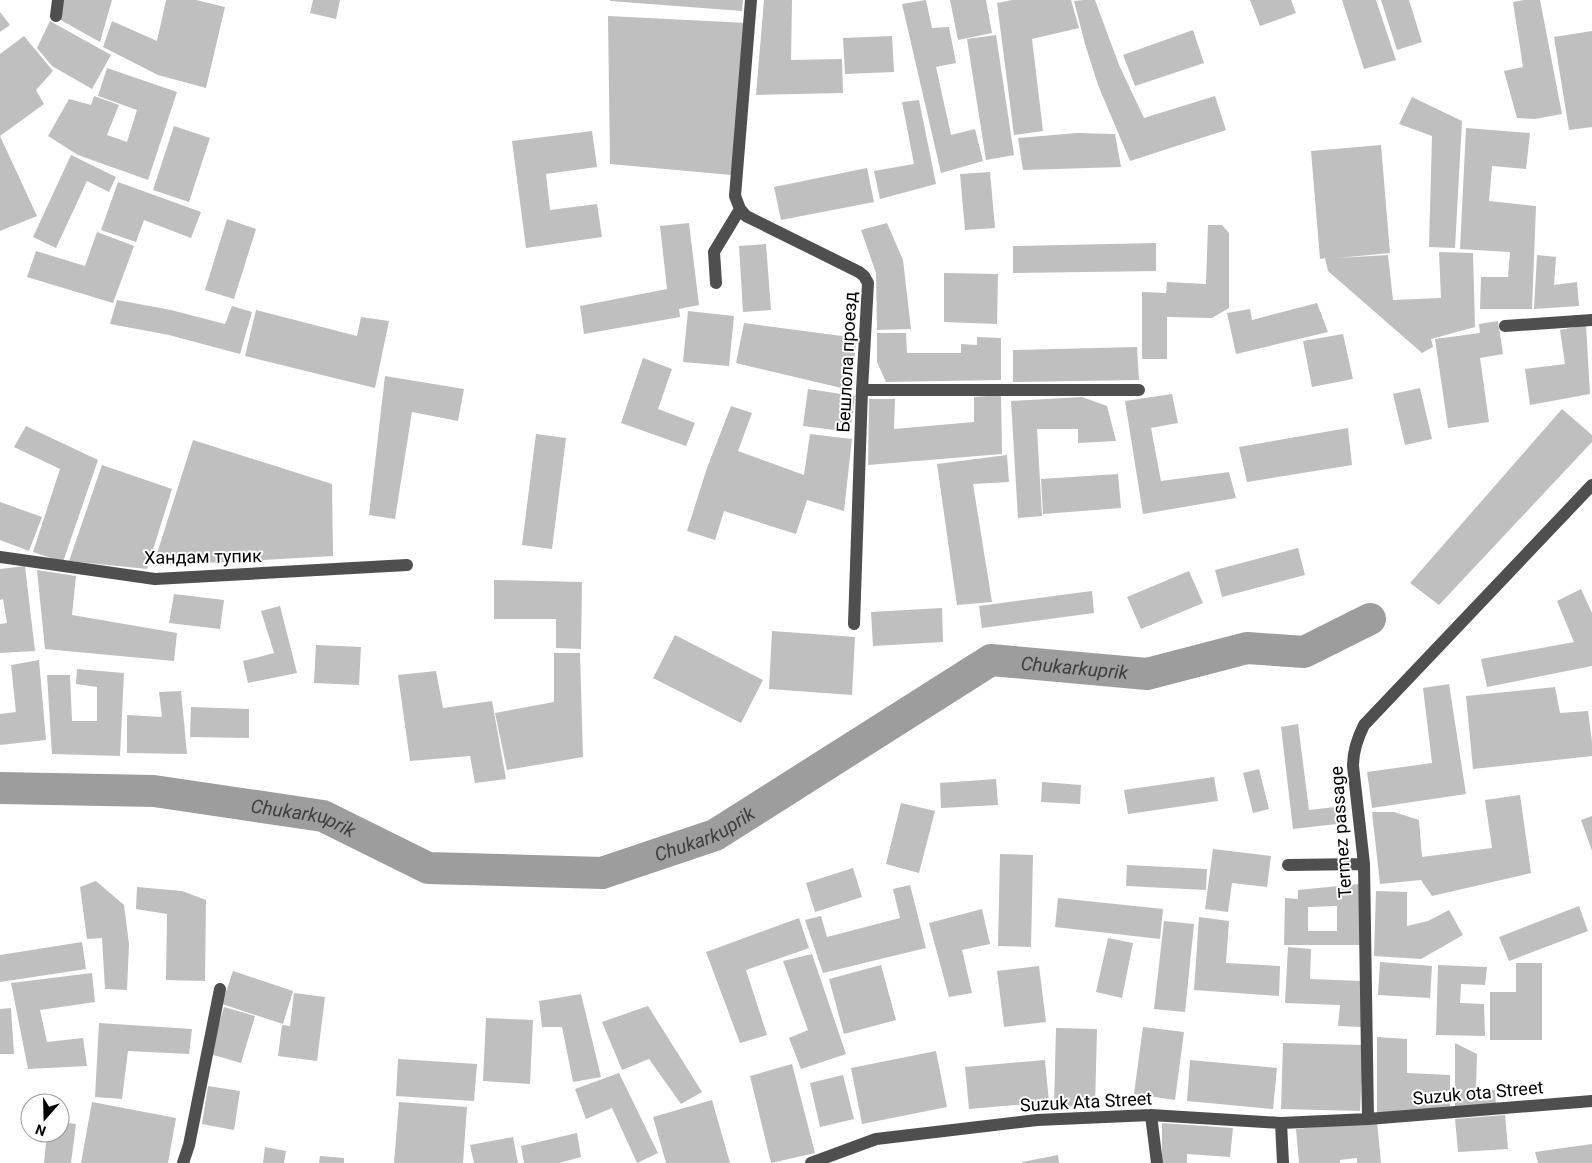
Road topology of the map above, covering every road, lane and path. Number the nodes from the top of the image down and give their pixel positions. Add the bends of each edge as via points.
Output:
1 (58, 0) edge
2 (750, 0) edge
3 (56, 16) dead end
4 (740, 209) junction
5 (716, 283) dead end
6 (1592, 320) edge
7 (1505, 326) dead end
8 (862, 390) junction
9 (1139, 390) dead end
10 (1592, 485) edge
11 (0, 558) edge
12 (407, 566) dead end
13 (854, 624) dead end
14 (1364, 864) junction
15 (1288, 865) dead end
16 (220, 989) dead end
17 (1592, 1101) edge
18 (1151, 1115) junction
19 (1368, 1119) junction
20 (1281, 1123) junction
21 (183, 1163) edge
22 (811, 1163) edge
23 (1157, 1163) edge
24 (1283, 1163) edge

1 - 3 street
2 - 4 street via 735,196
4 - 5 street via 714,252
4 - 8 street, Бешлола проезд via 746,216 864,276 868,283
6 - 7 street
8 - 9 street
8 - 13 street, Бешлола проезд
10 - 14 street, Termez passage via 1364,725 1353,752
11 - 12 street, Хандам тупик via 155,579
14 - 15 street
14 - 19 street, Termez passage
16 - 21 street
17 - 19 street, Suzuk ota Street
18 - 20 street, Suzuk Ata Street
18 - 22 street, Suzuk Ata Street via 1037,1120 876,1139
18 - 23 street
19 - 20 street, Suzuk Ata Street
20 - 24 street

